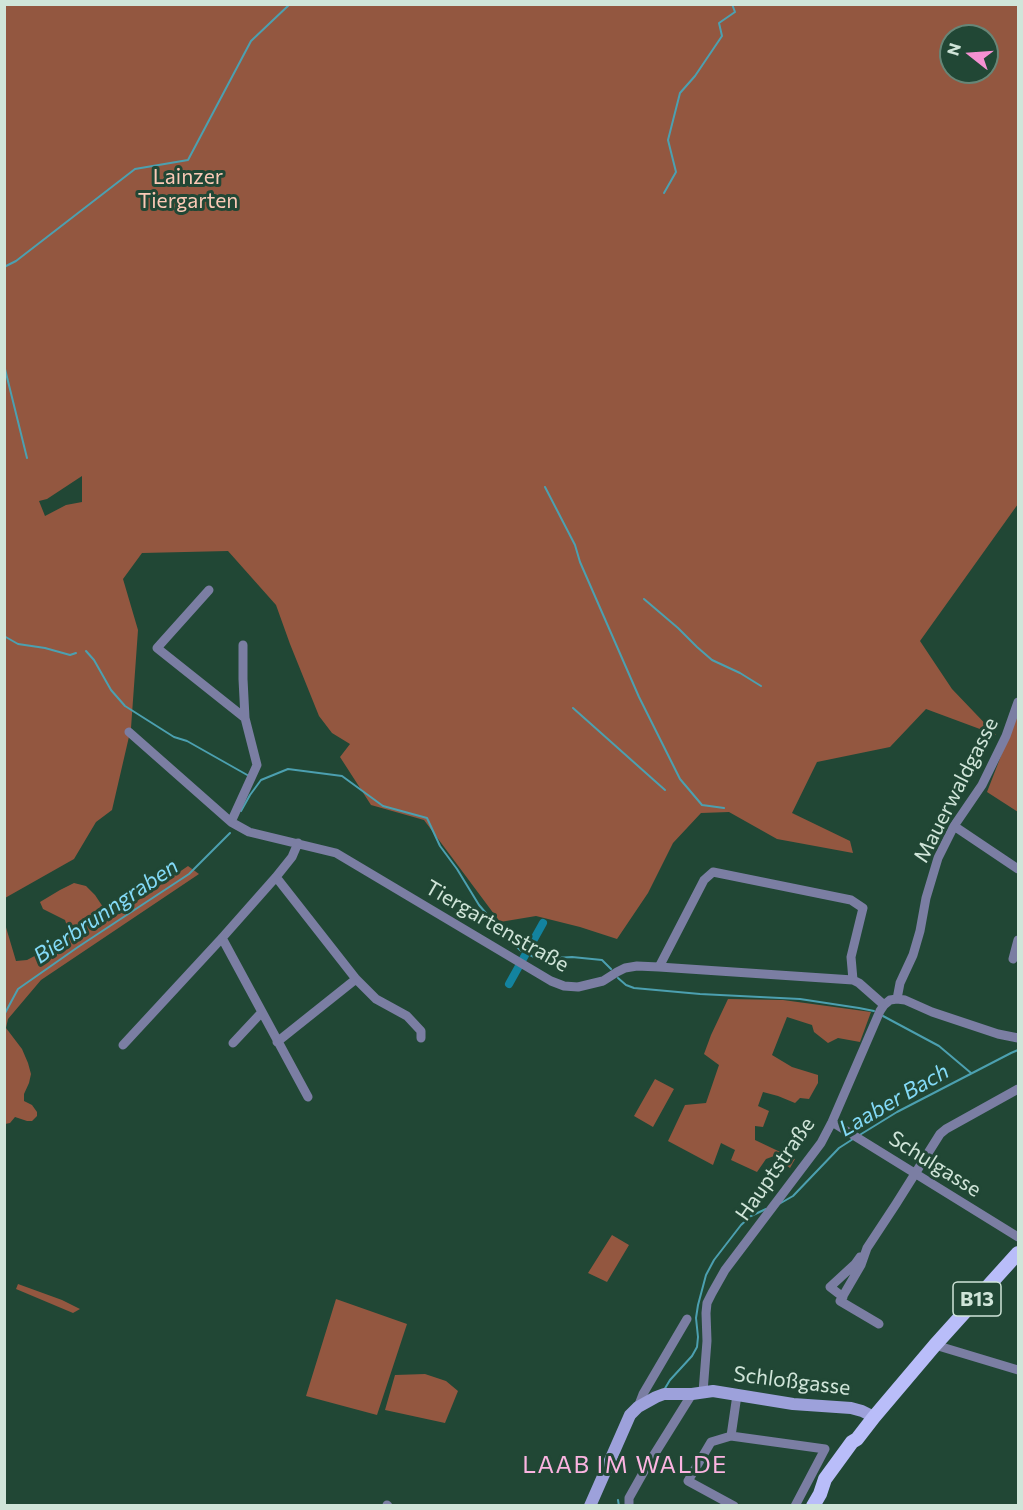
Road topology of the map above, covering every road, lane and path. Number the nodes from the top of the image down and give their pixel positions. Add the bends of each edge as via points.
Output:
1 (209, 590) dead end
2 (243, 645) dead end
3 (1018, 702) edge
4 (244, 718) junction
5 (129, 732) dead end
6 (231, 822) junction
7 (954, 826) junction
8 (298, 843) junction
9 (1018, 869) edge
10 (276, 877) junction
11 (222, 938) junction
12 (1018, 940) edge
13 (1013, 959) dead end
14 (659, 967) junction
15 (356, 979) junction
16 (853, 980) junction
17 (897, 999) junction
18 (885, 1005) junction
19 (262, 1012) junction
20 (421, 1038) dead end
21 (1018, 1038) edge
22 (233, 1042) dead end
23 (277, 1042) junction
24 (123, 1045) dead end
25 (1018, 1089) edge
26 (308, 1097) dead end
27 (832, 1122) junction
28 (916, 1173) junction
29 (1018, 1237) edge
30 (867, 1248) junction
31 (1018, 1253) edge
32 (843, 1297) junction
33 (687, 1319) dead end
34 (879, 1324) dead end
35 (935, 1345) junction
36 (1018, 1370) edge
37 (698, 1393) junction
38 (737, 1395) junction
39 (638, 1407) junction
40 (874, 1417) junction
41 (731, 1436) junction
42 (816, 1500) edge
43 (590, 1506) edge
44 (629, 1506) edge
45 (734, 1506) edge
46 (795, 1506) edge

1 - 4 street via 157,648
2 - 4 street
3 - 7 street, Mauerwaldgasse via 982,784
4 - 6 street via 257,765
5 - 6 street, Tiergartenstraße
6 - 8 street, Tiergartenstraße via 249,832
7 - 9 street
7 - 17 street, Mauerwaldgasse via 938,858
8 - 10 street
8 - 14 street, Tiergartenstraße via 336,853 564,986 603,981 625,968
10 - 11 street
10 - 15 street
11 - 19 street
11 - 24 street
12 - 13 street
14 - 16 street, Tiergartenstraße
14 - 16 street via 704,880 713,872 851,900 863,908 851,957
15 - 20 street via 376,999 407,1016
15 - 23 street
16 - 18 street
17 - 18 street
17 - 21 street
18 - 27 street, Hauptstraße
19 - 22 street
19 - 23 street
23 - 26 street
25 - 28 street via 946,1129
27 - 28 street, Schulgasse
27 - 37 street, Hauptstraße via 821,1143 711,1293 706,1313 706,1361
28 - 29 street, Schulgasse
28 - 30 street
30 - 32 street
30 - 32 street via 830,1287
31 - 35 main road, B13
32 - 34 street via 840,1301
33 - 39 street
35 - 36 street
35 - 40 main road, B13
37 - 38 street, Schloßgasse via 713,1390
37 - 39 street via 656,1397
37 - 44 street via 647,1466 629,1498
38 - 40 street, Schloßgasse via 851,1408
38 - 41 street
39 - 43 street via 630,1415
40 - 42 main road, B13
41 - 45 street via 711,1442 688,1480
41 - 46 street via 825,1449

